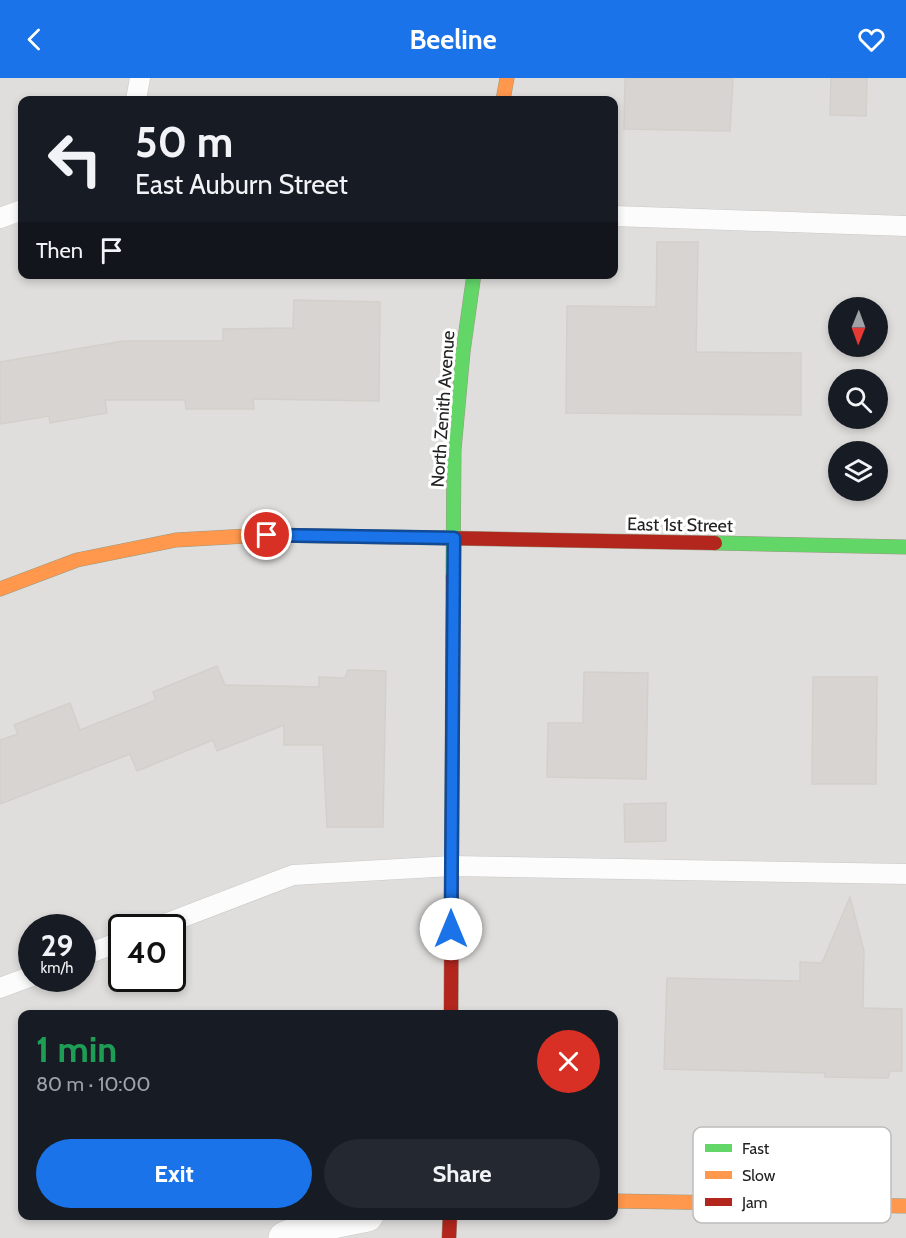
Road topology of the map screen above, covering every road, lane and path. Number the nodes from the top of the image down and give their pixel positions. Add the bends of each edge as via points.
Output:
1 (140, 78) edge
2 (507, 78) edge
3 (137, 96) edge
4 (504, 96) edge
5 (18, 212) edge
6 (618, 216) edge
7 (0, 219) edge
8 (906, 226) edge
9 (473, 279) edge
10 (454, 538) junction
11 (906, 548) edge
12 (0, 589) edge
13 (452, 866) junction
14 (906, 874) edge
15 (186, 916) edge
16 (18, 981) edge
17 (0, 988) edge
18 (451, 1010) edge
19 (618, 1201) edge
20 (693, 1202) edge
21 (891, 1206) edge
22 (906, 1206) edge
23 (343, 1220) edge
24 (450, 1220) edge
25 (285, 1238) edge
26 (449, 1238) edge

1 - 3 lane
2 - 4 street
5 - 7 lane
6 - 8 lane
9 - 10 street, North Zenith Avenue via 454,450
10 - 11 street, East 1st Street
10 - 12 street, East 1st Street via 267,535 176,540 77,560
10 - 13 street, North Zenith Avenue
13 - 14 lane
13 - 15 lane via 293,875
13 - 18 street, North Zenith Avenue
16 - 17 lane
19 - 20 street
21 - 22 street
23 - 25 street
24 - 26 street

